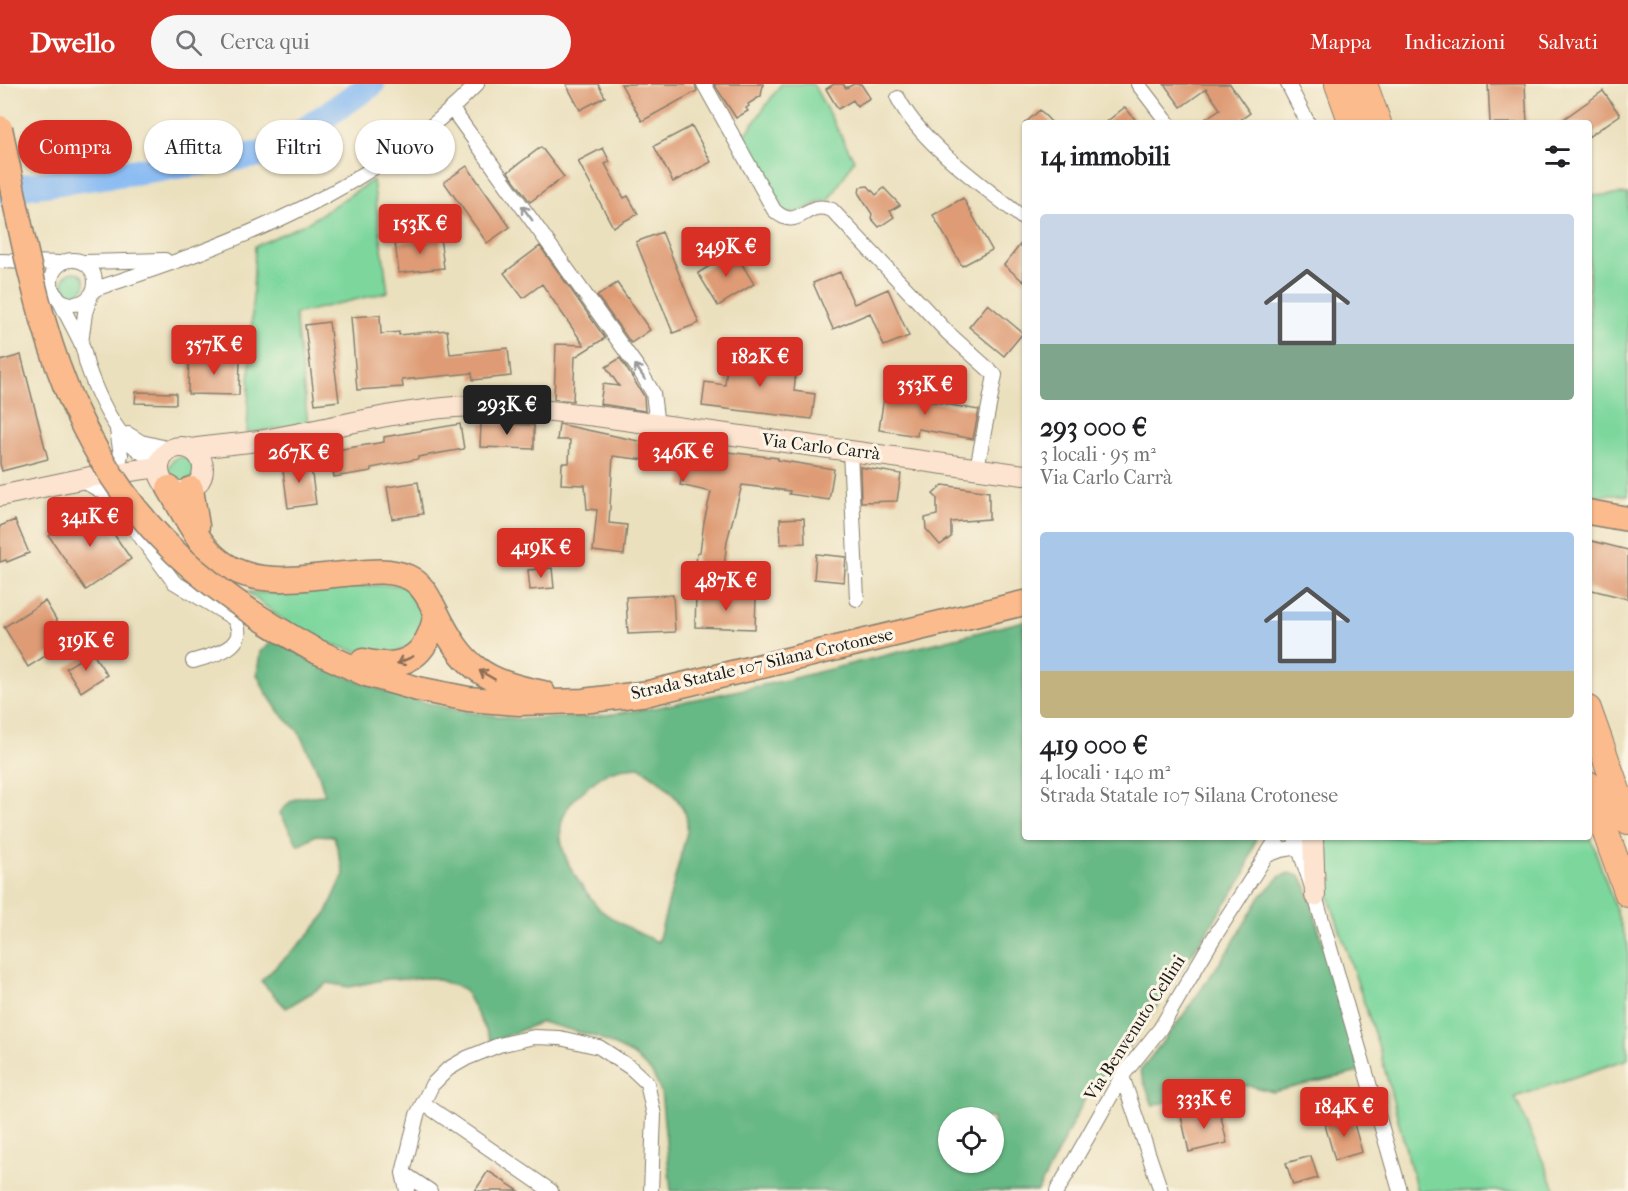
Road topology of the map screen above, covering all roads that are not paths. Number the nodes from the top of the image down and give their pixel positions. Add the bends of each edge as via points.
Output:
1 (477, 84) edge
2 (704, 84) edge
3 (1138, 84) edge
4 (1288, 84) edge
5 (1338, 84) edge
6 (1364, 84) edge
7 (898, 98) dead end
8 (452, 109) junction
9 (1166, 120) edge
10 (1306, 120) edge
11 (1351, 120) edge
12 (1377, 120) edge
13 (0, 128) edge
14 (1022, 217) edge
15 (179, 260) junction
16 (0, 261) edge
17 (85, 262) junction
18 (60, 263) junction
19 (0, 267) edge
20 (51, 280) junction
21 (93, 292) junction
22 (58, 297) junction
23 (81, 343) junction
24 (657, 426) junction
25 (117, 428) junction
26 (262, 441) junction
27 (191, 449) junction
28 (850, 451) junction
29 (977, 468) junction
30 (117, 473) junction
31 (174, 473) junction
32 (1022, 475) edge
33 (88, 478) junction
34 (0, 496) edge
35 (1592, 513) edge
36 (1628, 519) edge
37 (857, 599) dead end
38 (1022, 603) edge
39 (436, 614) junction
40 (314, 650) junction
41 (193, 661) dead end
42 (584, 701) junction
43 (1592, 720) edge
44 (1592, 795) edge
45 (1628, 821) edge
46 (1267, 840) edge
47 (1272, 840) edge
48 (1276, 840) edge
49 (1302, 840) edge
50 (1264, 856) junction
51 (1628, 894) edge
52 (1315, 896) joint
53 (1122, 1076) junction
54 (423, 1103) junction
55 (403, 1173) junction
56 (407, 1191) edge
57 (430, 1191) edge
58 (551, 1191) edge
59 (651, 1191) edge
60 (1057, 1191) edge
61 (1161, 1191) edge
62 (1400, 1191) edge

1 - 8 street
2 - 29 street via 774,210 790,220 814,207 832,210 948,333 995,375
3 - 9 street
4 - 10 street
5 - 11 highway
6 - 12 highway
7 - 14 street via 922,133
8 - 15 street via 362,177 308,207
24 -> 8 street via 653,393 640,371
13 - 40 highway, Strada Statale 107 Silana Crotonese, bridge via 48,340 89,439 122,492 161,538 259,618
15 - 17 street
15 - 21 street
16 - 18 street
17 - 18 street via 73,259
17 - 21 street via 95,274
18 - 20 street
19 - 20 street
20 - 22 street
21 - 22 street via 86,300 72,304
21 - 23 street
22 - 23 street
23 - 25 street
24 - 26 main road, Via Carlo Carrà via 534,409 455,407
24 - 28 main road, Via Carlo Carrà
25 - 30 street via 121,455
25 - 31 street via 141,442
26 - 27 main road, Via Carlo Carrà
26 - 31 main road, Via Carlo Carrà via 215,462
27 - 31 main road, Via Carlo Carrà via 185,447
27 - 31 main road via 201,459
28 - 29 main road, Via Carlo Carrà
28 - 37 street
29 - 32 main road, Via Carlo Carrà
30 - 31 main road
30 - 33 main road
31 - 33 main road
31 - 39 highway via 207,550 239,573 260,579 380,570 409,578 425,590
33 - 34 main road
33 - 41 street via 111,496 174,582 237,623 237,636 229,648
35 - 36 highway
38 - 42 highway, Strada Statale 107 Silana Crotonese via 649,693
39 -> 40 highway via 423,649 397,664 378,665
42 -> 39 highway via 490,678 467,662
40 - 42 highway, Strada Statale 107 Silana Crotonese via 366,674 468,699 519,703
43 - 45 highway
44 - 51 highway
46 - 50 street, Via Benvenuto Cellini
47 - 50 street, Via Benvenuto Cellini
48 - 50 street, Via Benvenuto Cellini
49 - 50 street
49 - 52 main road
50 - 53 street, Via Benvenuto Cellini via 1160,1029
52 - 62 street
53 - 60 street, Via Benvenuto Cellini
53 - 61 street
54 - 55 street
54 - 58 street
54 - 59 street via 448,1069 499,1046 534,1037 599,1047 647,1083 654,1115
55 - 56 street
55 - 57 street

